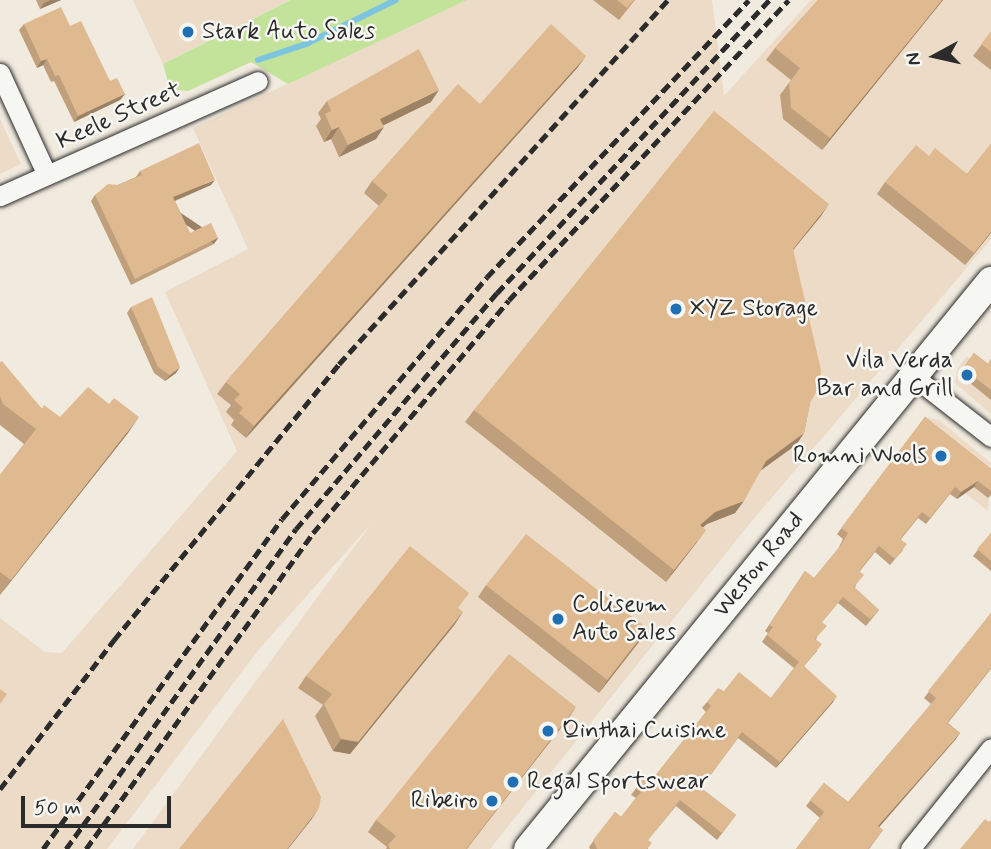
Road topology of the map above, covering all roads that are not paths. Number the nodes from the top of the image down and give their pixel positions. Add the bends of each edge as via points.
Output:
1 (0, 73) edge
2 (258, 81) dead end
3 (47, 175) junction
4 (0, 196) edge
5 (991, 281) edge
6 (913, 376) junction
7 (991, 437) edge
8 (991, 748) edge
9 (528, 849) edge
10 (910, 849) edge

1 - 3 street
2 - 3 street, Keele Street
3 - 4 street, Keele Street
5 - 6 main road, Weston Road
6 - 7 street
6 - 9 main road, Weston Road
8 - 10 street

